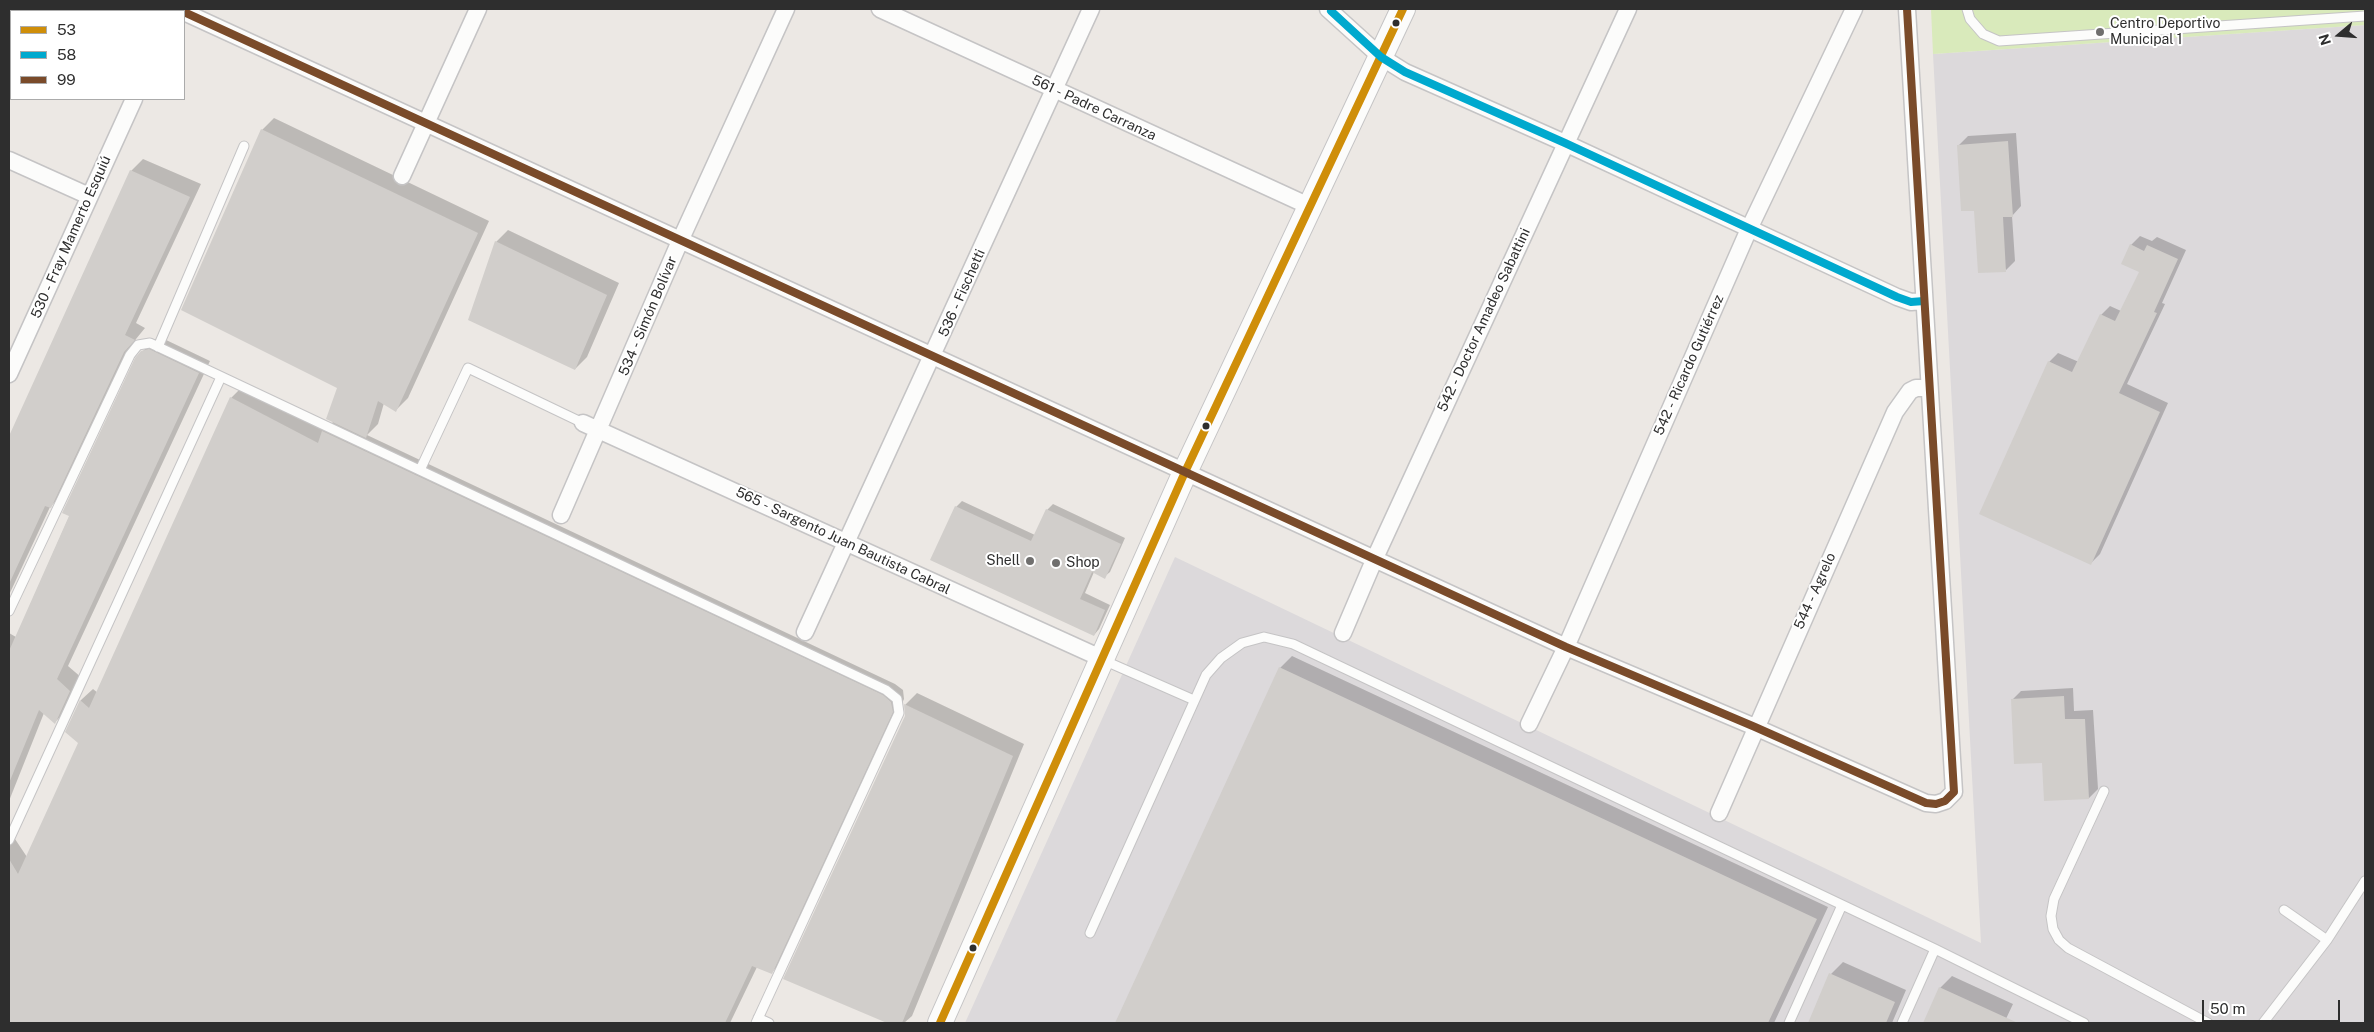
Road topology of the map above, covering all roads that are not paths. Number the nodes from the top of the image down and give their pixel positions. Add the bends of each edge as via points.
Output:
1 (478, 9) edge
2 (786, 9) edge
3 (880, 9) edge
4 (1092, 9) edge
5 (1328, 9) edge
6 (1402, 9) edge
7 (1628, 9) edge
8 (1854, 9) edge
9 (1907, 9) edge
10 (1967, 9) edge
11 (185, 13) edge
12 (2365, 16) edge
13 (1381, 57) junction
14 (1054, 89) junction
15 (134, 100) edge
16 (426, 124) junction
17 (1565, 143) junction
18 (244, 146) dead end
19 (9, 160) edge
20 (402, 176) dead end
21 (89, 196) junction
22 (1309, 206) junction
23 (1749, 229) junction
24 (680, 241) junction
25 (1924, 301) junction
26 (158, 347) junction
27 (933, 356) junction
28 (9, 374) edge
29 (221, 377) junction
30 (1929, 388) junction
31 (583, 423) joint
32 (600, 430) junction
33 (420, 470) junction
34 (1185, 472) junction
35 (561, 515) dead end
36 (847, 543) junction
37 (1375, 558) junction
38 (9, 611) edge
39 (805, 632) dead end
40 (1343, 633) dead end
41 (1566, 647) junction
42 (1103, 659) junction
43 (1194, 700) junction
44 (1529, 724) dead end
45 (1755, 727) junction
46 (2104, 791) dead end
47 (1719, 813) dead end
48 (9, 840) edge
49 (2365, 881) edge
50 (1842, 905) junction
51 (2284, 910) dead end
52 (1090, 933) dead end
53 (2327, 940) junction
54 (1935, 949) junction
55 (757, 1021) edge
56 (769, 1023) edge
57 (940, 1023) edge
58 (1789, 1023) edge
59 (1902, 1023) edge
60 (2084, 1023) edge
61 (2208, 1023) edge
62 (2263, 1023) edge

1 - 16 street
2 - 24 street, 534 - Simón Bolívar
3 - 14 street, 561 - Padre Carranza
4 - 14 street, 536 - Fischetti
5 - 13 street
6 - 13 street
7 - 17 street, 542 - Doctor Amadeo Sabattini
8 - 23 street, 542 - Ricardo Gutiérrez
9 - 25 street
10 - 12 lane via 1970,19 1983,34 1999,41
11 - 16 street
13 - 17 street via 1404,72
13 - 22 street
14 - 22 street, 561 - Padre Carranza
14 - 27 street, 536 - Fischetti
15 - 21 street, 530 - Fray Mamerto Esquiú
16 - 20 street
16 - 24 street
17 - 23 street
17 - 37 street, 542 - Doctor Amadeo Sabattini
18 - 26 lane
19 - 21 street
21 - 28 street, 530 - Fray Mamerto Esquiú
22 - 34 street
23 - 25 street via 1897,297 1912,302
23 - 41 street, 542 - Ricardo Gutiérrez
24 - 27 street
24 - 32 street, 534 - Simón Bolívar
25 - 30 street
26 - 29 lane
26 - 38 lane via 150,343 138,345 130,355
27 - 34 street
27 - 36 street, 536 - Fischetti
29 - 33 lane
29 - 48 lane
30 - 45 street, 544 - Agrelo via 1910,391 1895,412
30 - 45 street via 1954,792 1945,801 1926,803
31 - 32 street, 565 - Sargento Juan Bautista Cabral
31 - 33 lane via 468,368
32 - 35 street, 534 - Simón Bolívar
32 - 36 street, 565 - Sargento Juan Bautista Cabral
33 - 55 lane via 886,690 897,699 898,713
34 - 37 street
34 - 42 street
36 - 39 street, 536 - Fischetti
36 - 42 street, 565 - Sargento Juan Bautista Cabral
37 - 40 street, 542 - Doctor Amadeo Sabattini
37 - 41 street
41 - 44 street, 542 - Ricardo Gutiérrez
41 - 45 street
42 - 43 lane
42 - 57 street
43 - 50 lane via 1206,675 1221,658 1242,643 1264,638 1293,644
43 - 52 lane
45 - 47 street, 544 - Agrelo
46 - 61 lane via 2054,899 2053,929 2068,948
49 - 53 lane
50 - 54 lane
50 - 58 lane
51 - 53 lane
53 - 62 lane
54 - 59 lane
54 - 60 lane
55 - 56 lane

